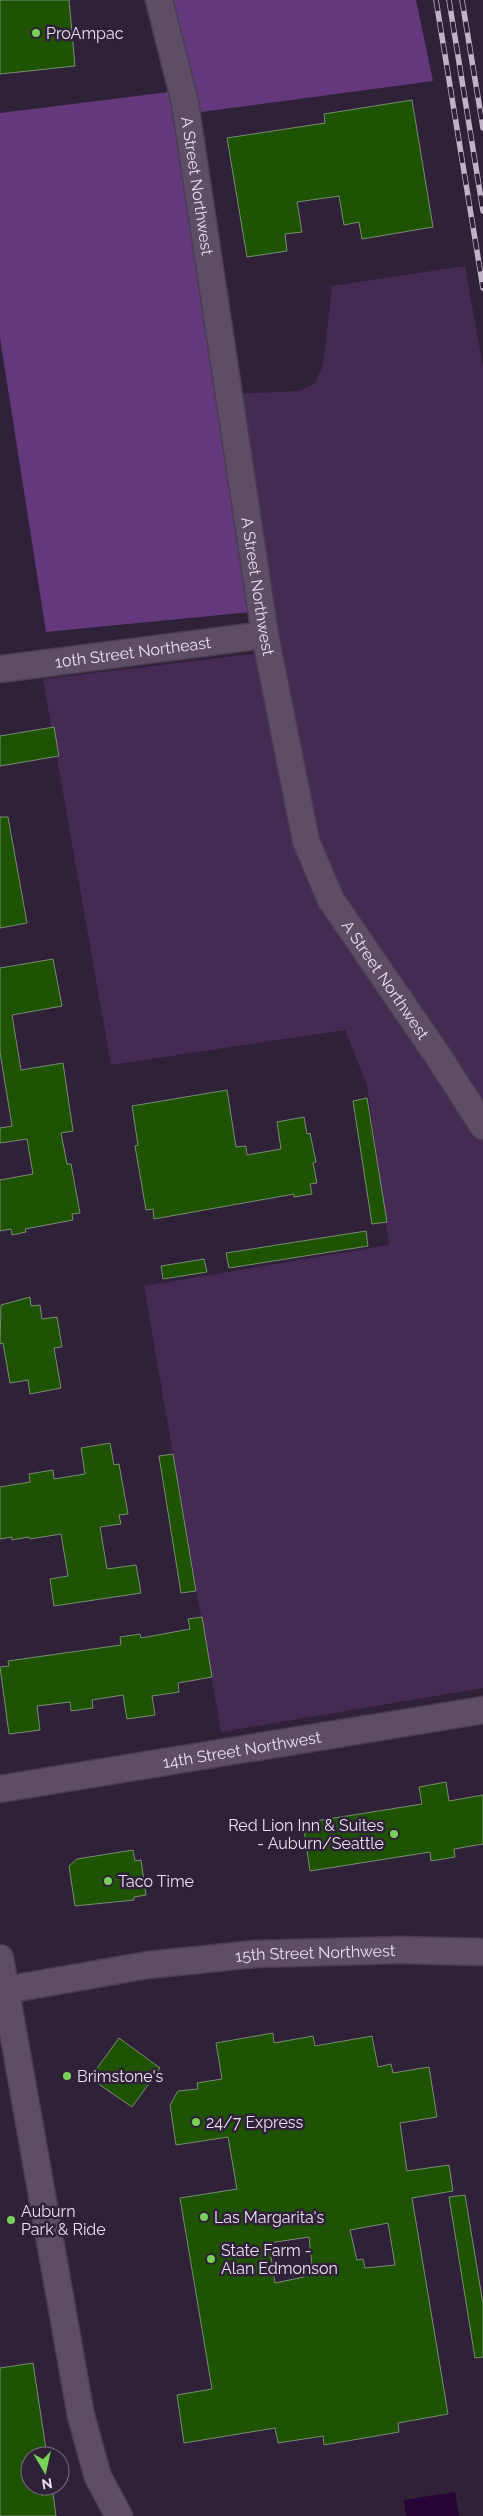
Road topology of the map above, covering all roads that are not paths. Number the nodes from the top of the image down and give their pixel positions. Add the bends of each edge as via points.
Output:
1 (159, 0) edge
2 (266, 635) junction
3 (0, 669) edge
4 (483, 1126) edge
5 (483, 1710) edge
6 (0, 1790) edge
7 (483, 1952) edge
8 (0, 1958) edge
9 (2, 1991) edge
10 (119, 2516) edge

1 - 2 street, A Street Northwest via 185,103
2 - 3 street, 10th Street Northeast
2 - 4 street, A Street Northwest via 306,841 331,900
5 - 6 street, 14th Street Northwest
7 - 9 street, 15th Street Northwest via 400,1950 255,1954 148,1965
8 - 9 street
9 - 10 street via 75,2388 92,2460

